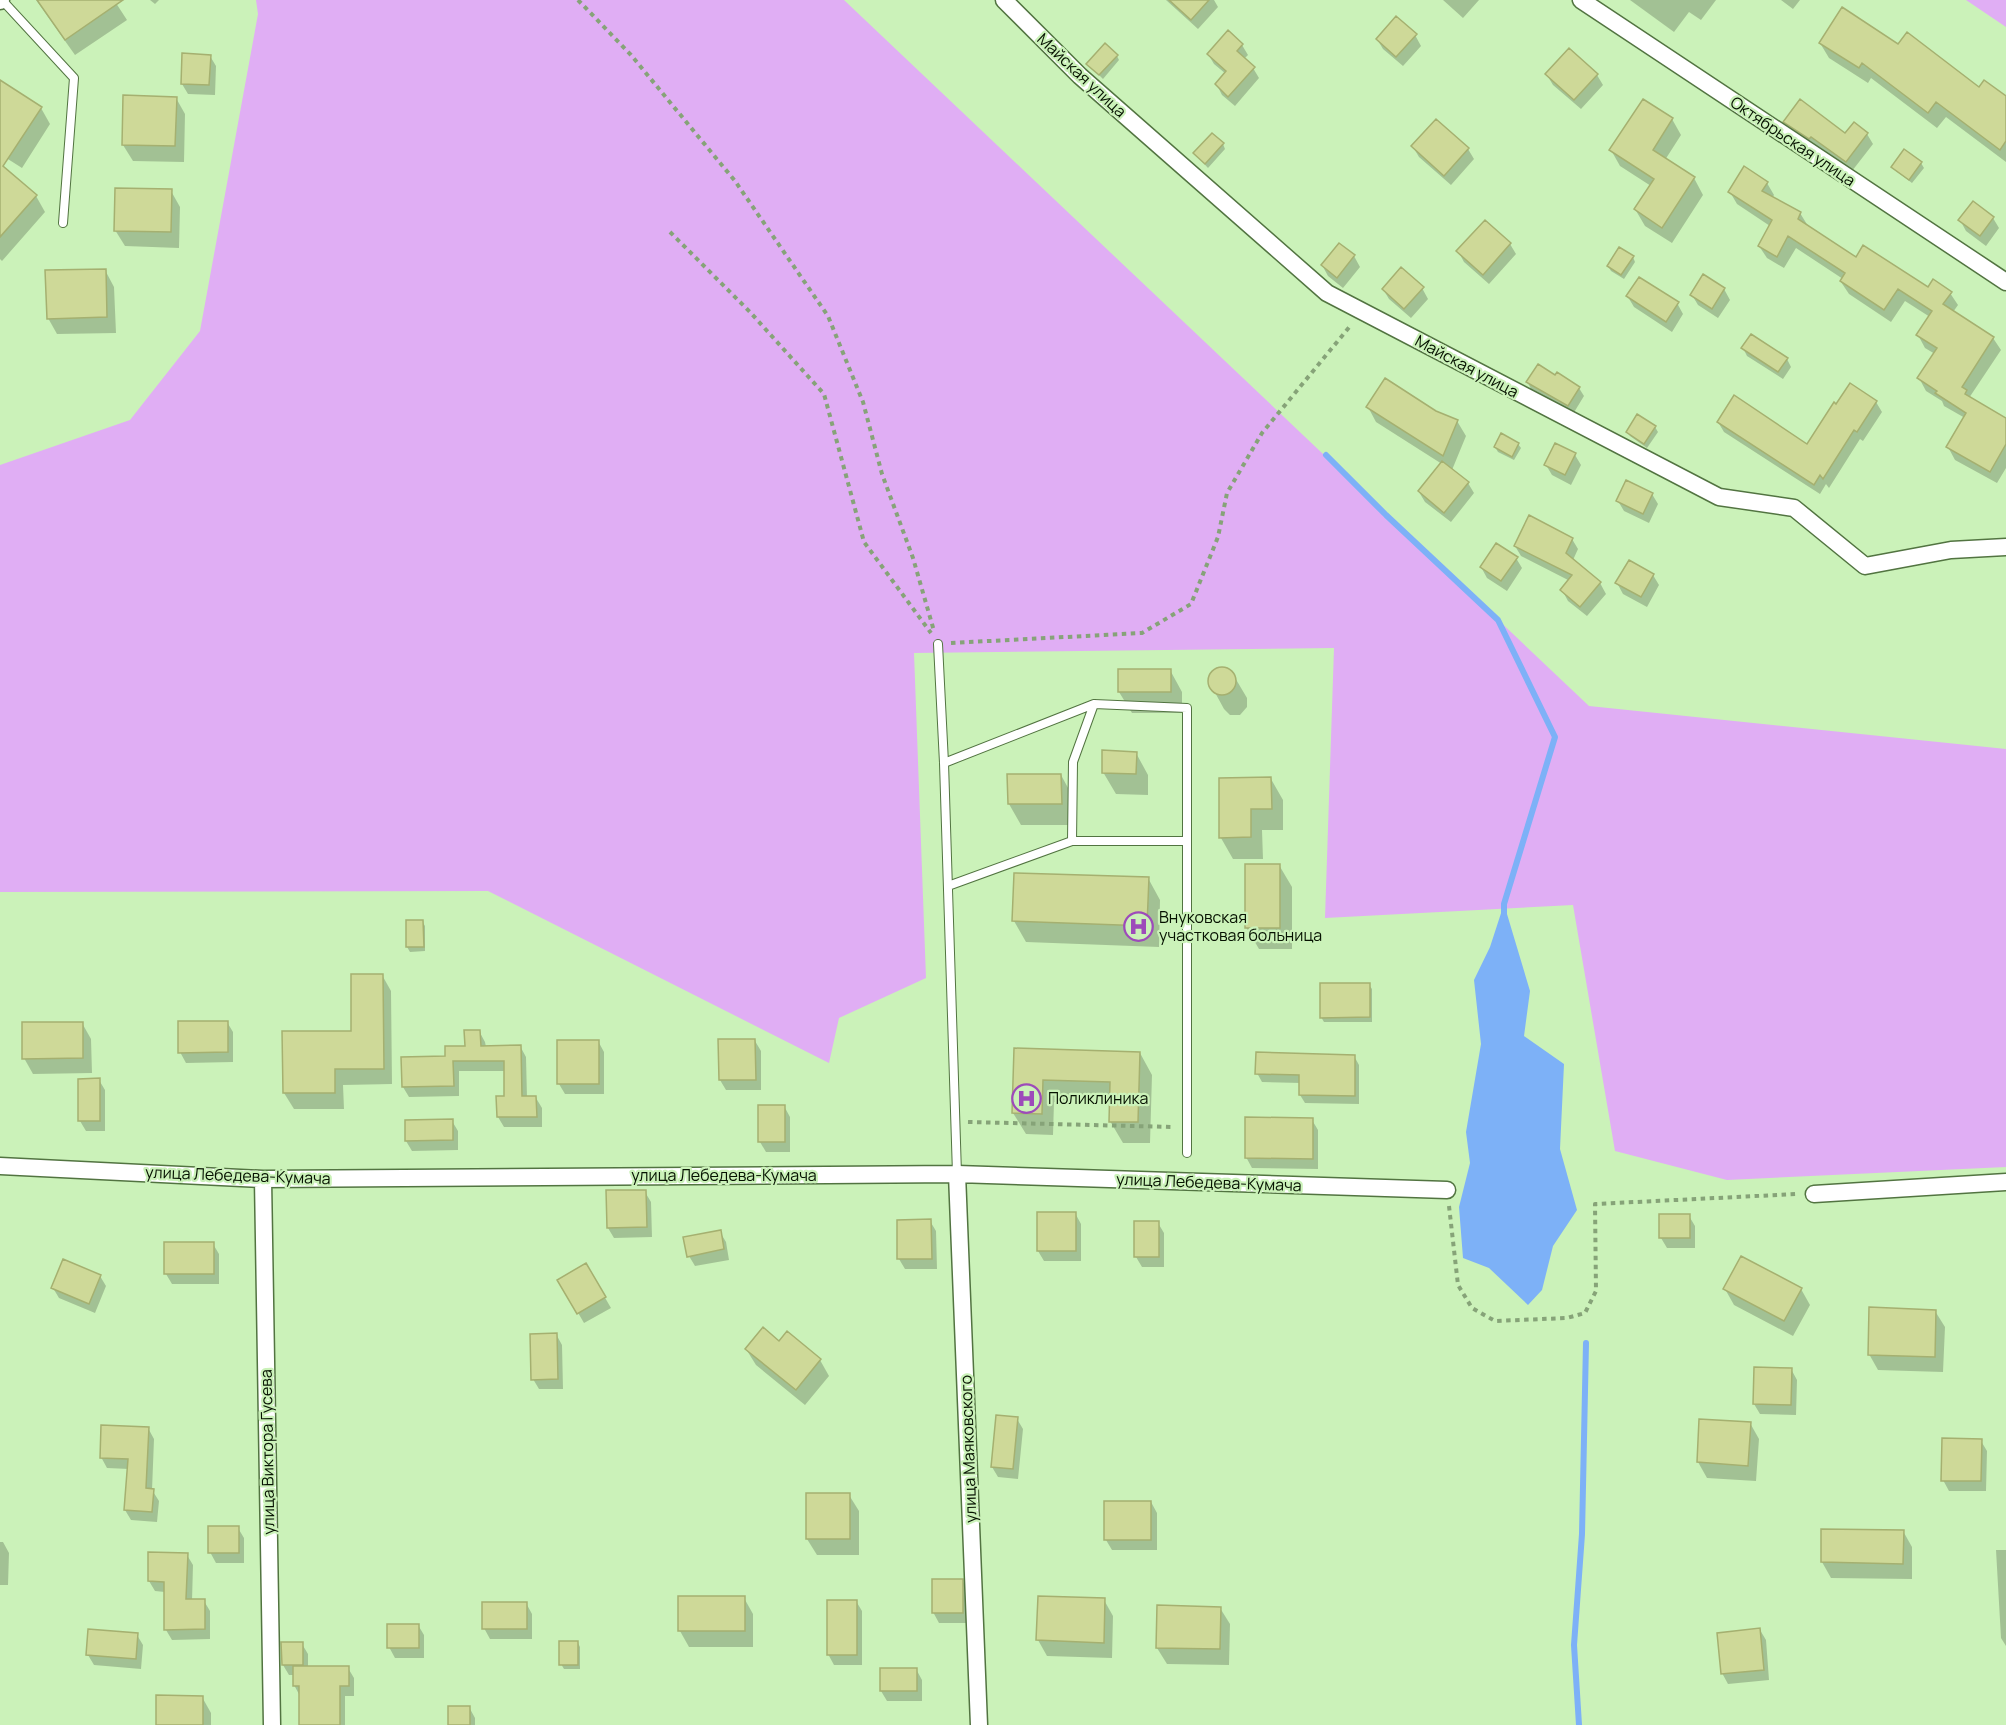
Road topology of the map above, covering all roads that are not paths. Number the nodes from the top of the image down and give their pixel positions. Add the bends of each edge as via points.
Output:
1 (1, 0) edge
2 (1004, 0) edge
3 (1581, 0) edge
4 (63, 223) dead end
5 (2006, 282) edge
6 (2006, 547) edge
7 (938, 644) road end
8 (1094, 704) junction
9 (945, 763) junction
10 (1071, 841) junction
11 (1186, 841) junction
12 (948, 885) junction
13 (1186, 1153) dead end
14 (0, 1166) edge
15 (957, 1174) junction
16 (263, 1179) junction
17 (2006, 1182) edge
18 (1447, 1190) road end
19 (1814, 1194) road end
20 (272, 1725) edge
21 (979, 1725) edge

1 - 4 lane via 74,78
2 - 6 street, Майская улица via 1080,76 1327,293 1719,497 1794,508 1864,566 1951,550
3 - 5 street, Октябрьская улица
7 - 9 lane
8 - 9 lane
8 - 10 lane via 1073,762
8 - 11 lane via 1186,708
9 - 12 lane
10 - 11 lane
10 - 12 lane
11 - 13 lane
12 - 15 lane
14 - 16 street, улица Лебедева-Кумача
15 - 16 street, улица Лебедева-Кумача
15 - 18 street, улица Лебедева-Кумача
15 - 21 street, улица Маяковского
16 - 20 street, улица Виктора Гусева
17 - 19 street

